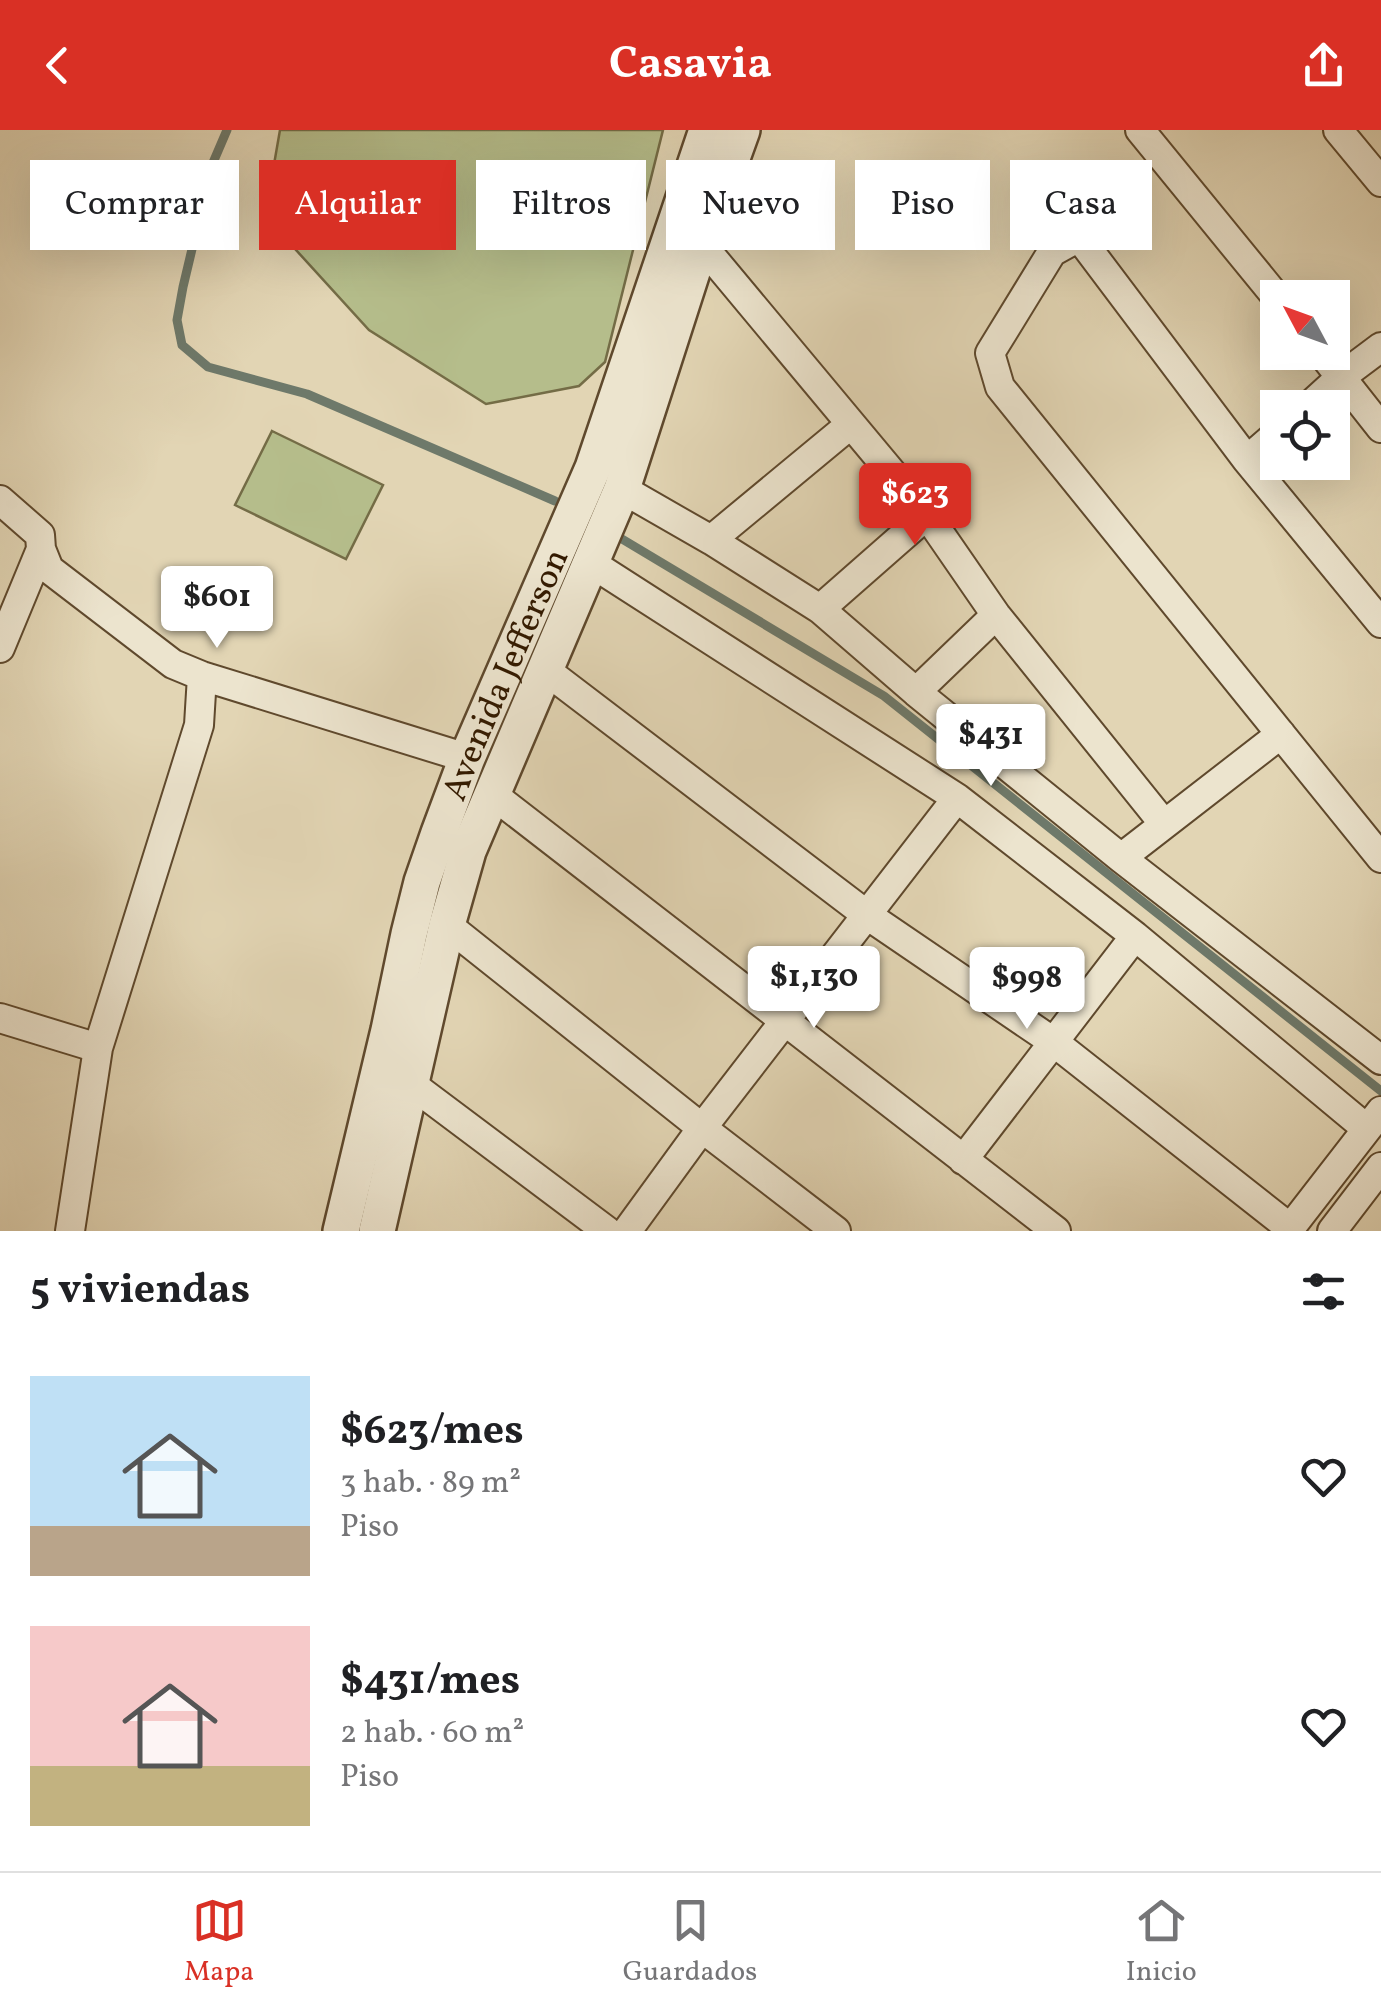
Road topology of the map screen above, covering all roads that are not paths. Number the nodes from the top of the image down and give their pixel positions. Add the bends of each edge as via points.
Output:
1 (707, 130) edge
2 (742, 130) edge
3 (1140, 130) edge
4 (1338, 130) edge
5 (731, 160) edge
6 (1381, 182) edge
7 (699, 250) edge
8 (706, 250) edge
9 (1262, 280) edge
10 (1381, 347) edge
11 (1334, 370) edge
12 (1340, 377) junction
13 (1326, 390) edge
14 (851, 424) junction
15 (1381, 428) edge
16 (1260, 449) edge
17 (1247, 460) junction
18 (622, 489) junction
19 (0, 500) edge
20 (927, 516) junction
21 (712, 540) junction
22 (40, 549) junction
23 (590, 563) junction
24 (820, 608) junction
25 (996, 615) junction
26 (1381, 622) edge
27 (0, 648) edge
28 (544, 669) junction
29 (202, 676) junction
30 (916, 692) junction
31 (1281, 734) junction
32 (468, 758) junction
33 (492, 794) junction
34 (957, 798) junction
35 (1164, 824) junction
36 (1121, 858) junction
37 (1381, 858) edge
38 (867, 915) junction
39 (447, 925) junction
40 (1135, 936) junction
41 (0, 1018) edge
42 (785, 1022) junction
43 (1055, 1043) junction
44 (98, 1048) junction
45 (1381, 1060) edge
46 (411, 1084) junction
47 (1374, 1120) edge
48 (702, 1128) junction
49 (963, 1160) junction
50 (1381, 1167) edge
51 (1289, 1230) edge
52 (70, 1231) edge
53 (340, 1231) edge
54 (377, 1231) edge
55 (608, 1231) edge
56 (627, 1231) edge
57 (836, 1231) edge
58 (1056, 1231) edge
59 (1332, 1231) edge

1 - 32 street, Avenida Jefferson via 593,468
2 - 5 street, Avenida Jefferson
3 - 9 street
4 - 6 street
7 - 18 street, Avenida Jefferson
8 - 14 street
10 - 12 street
11 - 12 street
12 - 13 street
12 - 15 street
14 - 20 street
14 - 21 street
16 - 17 street
17 - 26 street
17 - 31 street via 1071,230 990,353 1000,386
18 - 21 street
18 - 23 street, Avenida Jefferson
19 - 22 street via 40,535
20 - 24 street
20 - 25 street
21 - 24 street
22 - 27 street
22 - 29 street via 49,569 173,664
23 - 28 street, Avenida Jefferson
23 - 34 street
24 - 30 street
25 - 30 street
25 - 35 street
28 - 33 street, Avenida Jefferson
28 - 38 street
29 - 32 street
29 - 44 street via 199,725
30 - 36 street
31 - 35 street
31 - 37 street
32 - 53 street, Avenida Jefferson via 422,882
33 - 39 street, Avenida Jefferson
33 - 42 street
34 - 38 street
34 - 40 street
35 - 36 street
36 - 45 street
38 - 42 street
38 - 43 street
39 - 46 street, Avenida Jefferson
39 - 48 street
40 - 43 street
40 - 47 street
41 - 44 street
42 - 48 street
42 - 49 street
43 - 49 street
43 - 51 street
44 - 52 street
46 - 54 street, Avenida Jefferson
46 - 55 street
47 - 51 street
48 - 56 street
48 - 57 street
49 - 58 street
50 - 59 street

